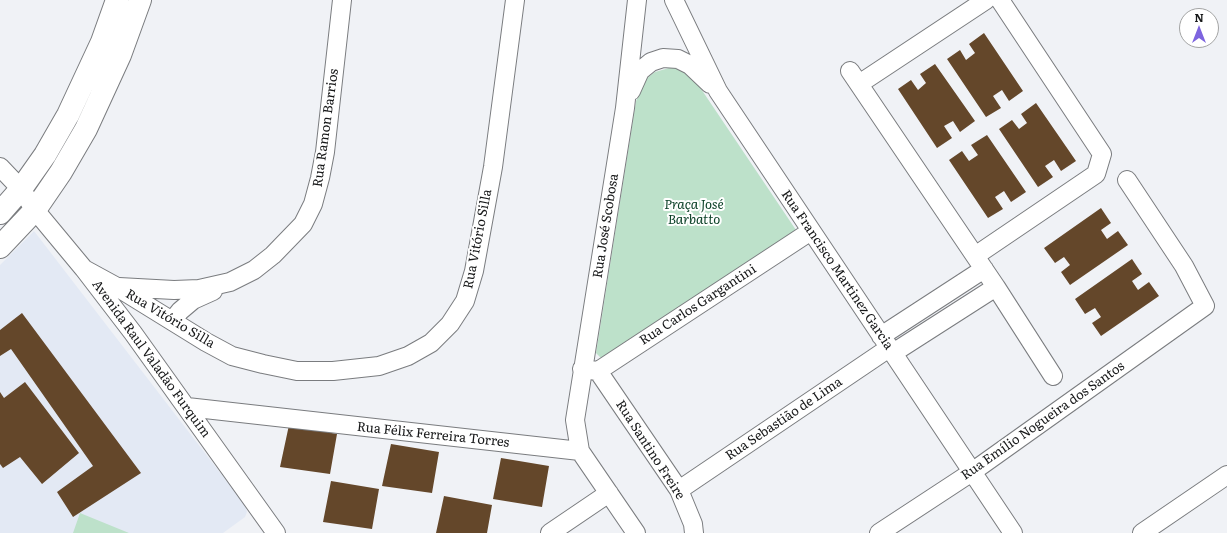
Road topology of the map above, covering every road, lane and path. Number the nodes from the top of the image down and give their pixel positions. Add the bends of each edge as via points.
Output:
1 (117, 0) edge
2 (140, 0) edge
3 (342, 0) edge
4 (515, 0) edge
5 (637, 0) edge
6 (674, 0) edge
7 (986, 0) edge
8 (1000, 0) edge
9 (718, 91) junction
10 (625, 108) junction
11 (0, 167) edge
12 (1127, 180) dead end
13 (21, 189) junction
14 (35, 210) junction
15 (0, 213) edge
16 (811, 231) junction
17 (0, 247) edge
18 (979, 263) junction
19 (84, 269) junction
20 (230, 282) junction
21 (116, 287) junction
22 (996, 287) junction
23 (172, 321) junction
24 (888, 346) junction
25 (590, 370) junction
26 (1052, 376) dead end
27 (187, 407) junction
28 (580, 451) junction
29 (972, 472) junction
30 (1227, 475) edge
31 (679, 490) junction
32 (609, 493) junction
33 (268, 530) edge
34 (550, 533) edge
35 (636, 533) edge
36 (694, 533) edge
37 (879, 533) edge
38 (1013, 533) edge
39 (1142, 533) edge

1 - 13 main road via 102,42 68,115 45,155
2 - 14 main road via 120,55 86,129
3 - 20 street, Rua Ramon Barrios via 325,152 313,204 303,224 273,256 254,270
4 - 23 street, Rua Vitório Silla via 493,167 474,271 465,301 450,324 431,343 408,356 379,366 333,371 297,371 232,356
5 - 10 street, Rua José Scobosa
6 - 9 street, Rua Francisco Martinez Garcia
7 - 18 street via 854,78
8 - 18 street via 1102,154 1096,174
9 - 10 street via 690,65 678,59 663,58 651,62 640,71
9 - 16 street, Rua Francisco Martinez Garcia
10 - 25 street, Rua José Scobosa
11 - 13 street, Avenida Raul Valadão Furquim
12 - 29 street, Rua Emílio Nogueira dos Santos via 1184,266 1205,306
13 - 14 street, Avenida Raul Valadão Furquim
13 - 15 main road
14 - 17 main road
14 - 19 street, Avenida Raul Valadão Furquim
16 - 24 street, Rua Francisco Martinez Garcia
16 - 25 street, Rua Carlos Gargantini
18 - 22 street
18 - 24 street
19 - 21 street, Rua Ramon Barrios
19 - 27 street, Avenida Raul Valadão Furquim
20 - 21 street, Rua Ramon Barrios via 199,289
20 - 23 street via 193,300
21 - 23 street, Rua Vitório Silla
22 - 24 street
22 - 26 street
24 - 29 street, Rua Francisco Martinez Garcia
24 - 31 street, Rua Sebastião de Lima
25 - 28 street, Rua José Scobosa via 575,420
25 - 31 street, Rua Santino Freire
27 - 28 street, Rua Félix Ferreira Torres
27 - 33 street, Avenida Raul Valadão Furquim
28 - 32 street
29 - 37 street, Rua Emílio Nogueira dos Santos
29 - 38 street, Rua Francisco Martinez Garcia
30 - 39 street
31 - 36 street, Rua Santino Freire via 693,524
32 - 34 street
32 - 35 street

